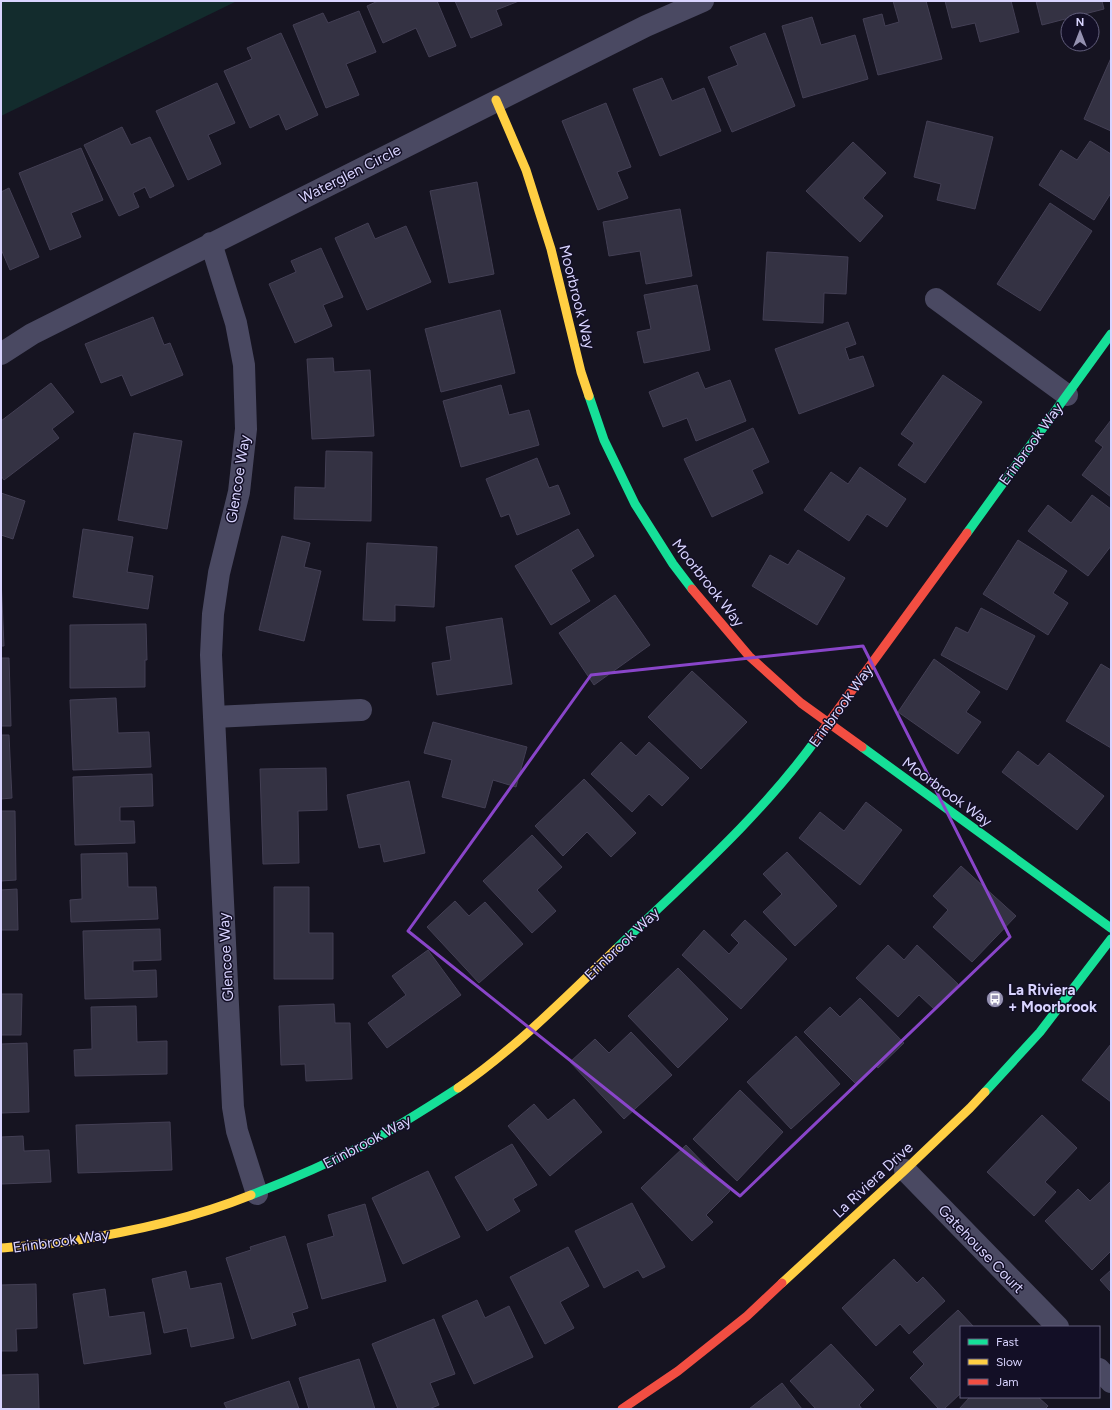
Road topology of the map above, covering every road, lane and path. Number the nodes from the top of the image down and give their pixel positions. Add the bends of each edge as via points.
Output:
1 (703, 1) edge
2 (496, 100) junction
3 (211, 244) junction
4 (936, 299) dead end
5 (1111, 334) edge
6 (1, 354) edge
7 (1067, 395) junction
8 (361, 710) dead end
9 (214, 717) junction
10 (828, 724) junction
11 (1111, 928) edge
12 (1111, 939) edge
13 (905, 1170) junction
14 (257, 1194) junction
15 (1, 1248) edge
16 (1057, 1326) edge
17 (1100, 1371) edge
18 (1111, 1382) edge
19 (622, 1409) edge

1 - 2 street, Waterglen Circle via 646,26
2 - 3 street, Waterglen Circle
2 - 10 street, Moorbrook Way via 526,170 551,249 580,372 604,440 635,504 673,564 749,656
3 - 6 street, Waterglen Circle via 32,334
3 - 9 street, Glencoe Way via 236,323 244,365 246,429 239,492 219,573 213,614 211,655
4 - 7 street, Erinbrook Way
5 - 7 street, Erinbrook Way
7 - 10 street, Erinbrook Way
8 - 9 street
9 - 14 street, Glencoe Way via 233,1107 237,1132
10 - 11 street, Moorbrook Way
10 - 14 street, Erinbrook Way via 783,783 742,827 546,1017 480,1072 423,1112 342,1158
12 - 13 street, La Riviera Drive via 1040,1032 970,1108
13 - 16 street, Gatehouse Court
13 - 19 street, La Riviera Drive via 747,1316 678,1371
14 - 15 street, Erinbrook Way via 212,1210 152,1226 92,1238
17 - 18 street

